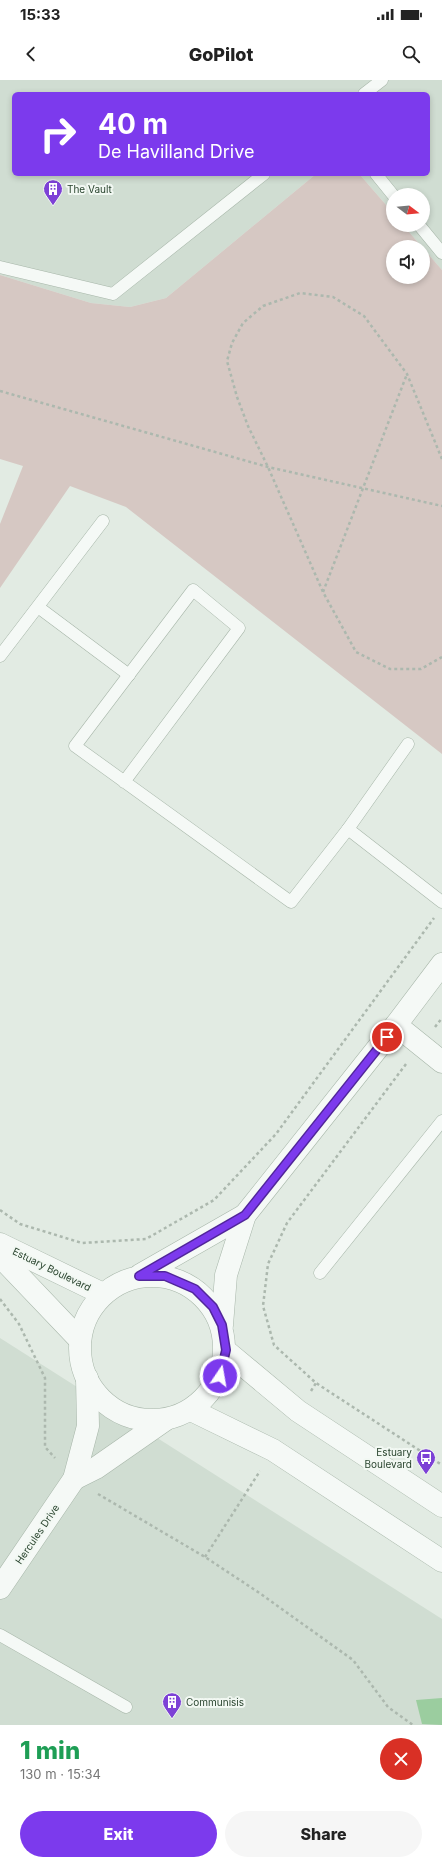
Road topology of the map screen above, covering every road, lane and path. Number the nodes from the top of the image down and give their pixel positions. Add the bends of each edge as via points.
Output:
1 (382, 80) edge
2 (367, 92) edge
3 (261, 176) edge
4 (378, 176) edge
5 (387, 188) edge
6 (425, 232) edge
7 (442, 253) edge
8 (0, 267) edge
9 (407, 374) junction
10 (0, 390) edge
11 (442, 459) edge
12 (268, 466) junction
13 (363, 488) junction
14 (442, 506) edge
15 (103, 521) dead end
16 (323, 592) junction
17 (38, 607) junction
18 (0, 656) edge
19 (442, 657) edge
20 (129, 675) junction
21 (408, 744) dead end
22 (124, 782) junction
23 (348, 829) junction
24 (440, 908) edge
25 (442, 964) edge
26 (396, 1025) junction
27 (442, 1062) edge
28 (442, 1121) edge
29 (0, 1210) edge
30 (245, 1215) junction
31 (0, 1244) edge
32 (0, 1256) edge
33 (320, 1273) dead end
34 (139, 1276) junction
35 (103, 1294) junction
36 (0, 1299) edge
37 (222, 1325) junction
38 (80, 1340) junction
39 (226, 1350) junction
40 (87, 1378) junction
41 (191, 1410) junction
42 (165, 1420) junction
43 (74, 1479) junction
44 (442, 1506) edge
45 (442, 1561) edge
46 (0, 1588) edge
47 (0, 1635) edge
48 (126, 1707) dead end
49 (413, 1725) edge

1 - 2 lane
3 - 8 lane via 113,294
4 - 5 lane
6 - 7 lane
9 - 11 path
9 - 12 path via 364,316 333,297 300,293 263,306 243,323 232,343 227,361 236,397
9 - 13 path
10 - 12 path
12 - 13 path
12 - 16 path
13 - 14 path
13 - 16 path
15 - 17 lane
16 - 19 path via 356,652 390,669 420,669
17 - 18 lane
17 - 20 lane
20 - 22 lane via 75,746
20 - 22 lane via 193,590 239,628
21 - 23 lane
22 - 23 lane via 291,902
23 - 24 lane
24 - 29 path via 276,1134 214,1200 146,1239 82,1243 20,1224
25 - 26 street
26 - 27 street
26 - 30 street
28 - 33 lane
30 - 34 street
30 - 37 street via 226,1275
31 - 35 street, Estuary Boulevard
32 - 38 street, Estuary Boulevard
34 - 35 street via 112,1287
34 - 37 street via 165,1276 195,1289 213,1307
35 - 38 street via 87,1316
36 - 43 path via 19,1324 45,1378 45,1447
37 - 39 street
38 - 40 street via 82,1366
39 - 41 street via 220,1376 206,1397
39 - 44 street via 298,1411
40 - 42 street via 92,1390 110,1408 140,1420
40 - 43 street, Hercules Drive via 88,1426
41 - 42 street
41 - 45 street via 273,1450
42 - 43 street, Hercules Drive via 96,1468
43 - 46 street, Hercules Drive
43 - 49 path via 205,1557 353,1660 388,1707
47 - 48 lane

